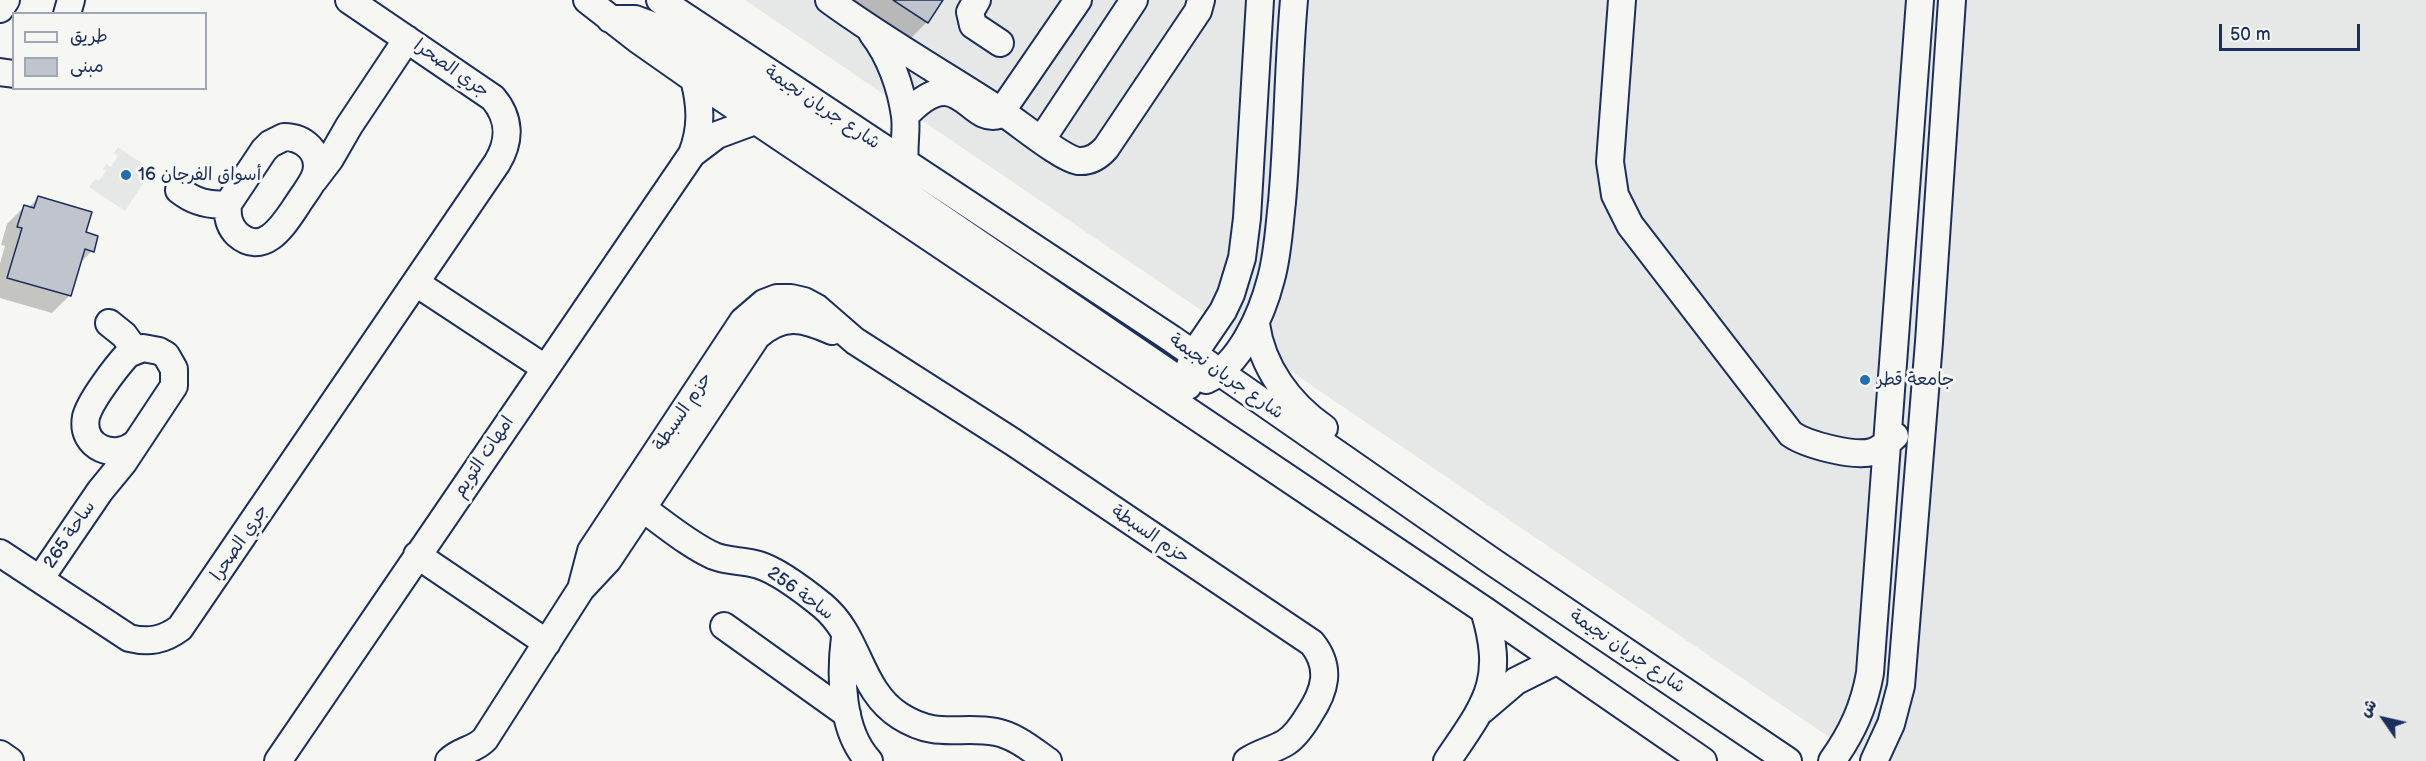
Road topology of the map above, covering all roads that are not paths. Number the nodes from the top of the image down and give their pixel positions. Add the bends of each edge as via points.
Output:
1 (6, 0) edge
2 (349, 0) edge
3 (587, 0) edge
4 (660, 0) edge
5 (829, 0) edge
6 (977, 0) edge
7 (1076, 0) edge
8 (1134, 0) edge
9 (1201, 0) edge
10 (1622, 0) edge
11 (1920, 0) edge
12 (1952, 0) edge
13 (1260, 4) edge
14 (1293, 6) edge
15 (0, 9) edge
16 (610, 19) junction
17 (868, 28) junction
18 (407, 39) junction
19 (1000, 44) dead end
20 (694, 79) junction
21 (1002, 112) junction
22 (905, 116) junction
23 (755, 121) junction
24 (349, 126) junction
25 (1911, 133) junction
26 (1942, 135) junction
27 (300, 140) junction
28 (1042, 140) junction
29 (692, 154) junction
30 (905, 163) junction
31 (314, 180) junction
32 (179, 190) dead end
33 (228, 204) junction
34 (416, 283) junction
35 (109, 323) dead end
36 (1256, 324) junction
37 (135, 350) junction
38 (1193, 355) junction
39 (546, 368) junction
40 (1219, 373) junction
41 (1143, 382) junction
42 (1188, 386) junction
43 (1202, 421) junction
44 (1922, 430) junction
45 (136, 443) junction
46 (1886, 445) junction
47 (98, 447) junction
48 (656, 470) junction
49 (100, 491) junction
50 (642, 508) junction
51 (1414, 508) junction
52 (0, 553) edge
53 (417, 555) junction
54 (40, 579) junction
55 (581, 589) junction
56 (1484, 610) junction
57 (724, 626) dead end
58 (846, 631) junction
59 (547, 643) junction
60 (1556, 661) junction
61 (1482, 710) junction
62 (847, 714) junction
63 (1891, 724) junction
64 (0, 754) edge
65 (474, 755) edge
66 (10, 761) edge
67 (278, 761) edge
68 (449, 761) edge
69 (869, 761) edge
70 (1048, 761) edge
71 (1247, 761) edge
72 (1447, 761) edge
73 (1703, 761) edge
74 (1788, 761) edge
75 (1832, 761) edge
76 (1874, 761) edge
77 (1892, 761) edge

1 - 15 street
2 - 18 street, جري الصحرا
3 - 16 street
4 - 30 street, شارع جريان نجيمة
5 - 17 street
6 - 19 street via 970,12 973,25
7 - 21 street
8 - 28 street
9 - 28 street via 1198,11 1101,154 1079,161
10 - 46 street via 1610,162 1615,195 1626,218 1791,435 1811,445 1865,453
11 - 25 street
12 - 26 street
13 - 14 street
13 - 38 street via 1242,258 1223,310
14 - 36 street via 1284,178 1275,258
16 - 20 street
16 - 42 street via 635,19 667,32
17 - 21 street
17 - 22 street via 890,63
18 - 24 street
18 - 34 street, جري الصحرا via 493,98 504,114 507,135 497,163
20 - 23 street
20 - 29 street, امهات التويم via 701,122
21 - 22 street via 991,116 953,94 936,93 920,100
21 - 28 street
22 - 30 street
23 - 29 street, امهات التويم via 717,135
23 - 41 street
24 - 27 street via 331,135
24 - 31 street
25 - 26 street
25 - 46 street
26 - 44 street
27 - 31 street via 315,157
27 - 33 street via 284,137 270,144
29 - 39 street, امهات التويم
30 - 38 street, شارع جريان نجيمة
31 - 33 street via 280,230 266,240 240,236 229,222
32 - 33 street via 207,204
34 - 39 street
34 - 54 street, جري الصحرا via 180,628 161,639 129,638
35 - 37 street
36 - 40 street
36 - 51 street via 1265,359 1299,407 1397,479
37 - 45 street, ساحة 265 via 151,348 166,355 175,378 170,393
37 - 47 street, ساحة 265 via 122,360 87,415 87,433
38 - 40 street, شارع جريان نجيمة
38 - 42 street
39 - 53 street, امهات التويم
40 - 42 street
40 - 51 street, شارع جريان نجيمة
41 - 42 street
41 - 43 street
42 - 43 street
43 - 56 street
44 - 46 street via 1905,431
44 - 63 street via 1901,686
45 - 47 street via 122,452
45 - 49 street, ساحة 265
46 - 75 street via 1870,673 1856,722
47 - 49 street, ساحة 265
48 - 50 street, حزم السبطة
48 - 55 street, حزم السبطة via 591,551
48 - 71 street, حزم السبطة via 697,408 750,345 764,303 777,298 804,301 855,341 1312,643 1325,670 1320,698 1285,743
49 - 54 street, ساحة 265
50 - 55 street, حزم السبطة via 608,560
50 - 58 street, ساحة 256 via 714,556 756,564 773,572 823,606
51 - 74 street, شارع جريان نجيمة
52 - 54 street, جري الصحرا
53 - 59 street
53 - 67 street, امهات التويم
55 - 59 street, حزم السبطة
56 - 60 street
56 - 61 street via 1494,659
57 - 62 street
58 - 62 street via 843,650
58 - 70 street, ساحة 256 via 870,686 887,707 910,722 935,731 999,733
59 - 65 street, حزم السبطة
60 - 61 street via 1516,681
60 - 73 street
61 - 72 street
62 - 69 street via 853,738
63 - 76 street
63 - 77 street
64 - 66 street
65 - 68 street, حزم السبطة via 456,755

